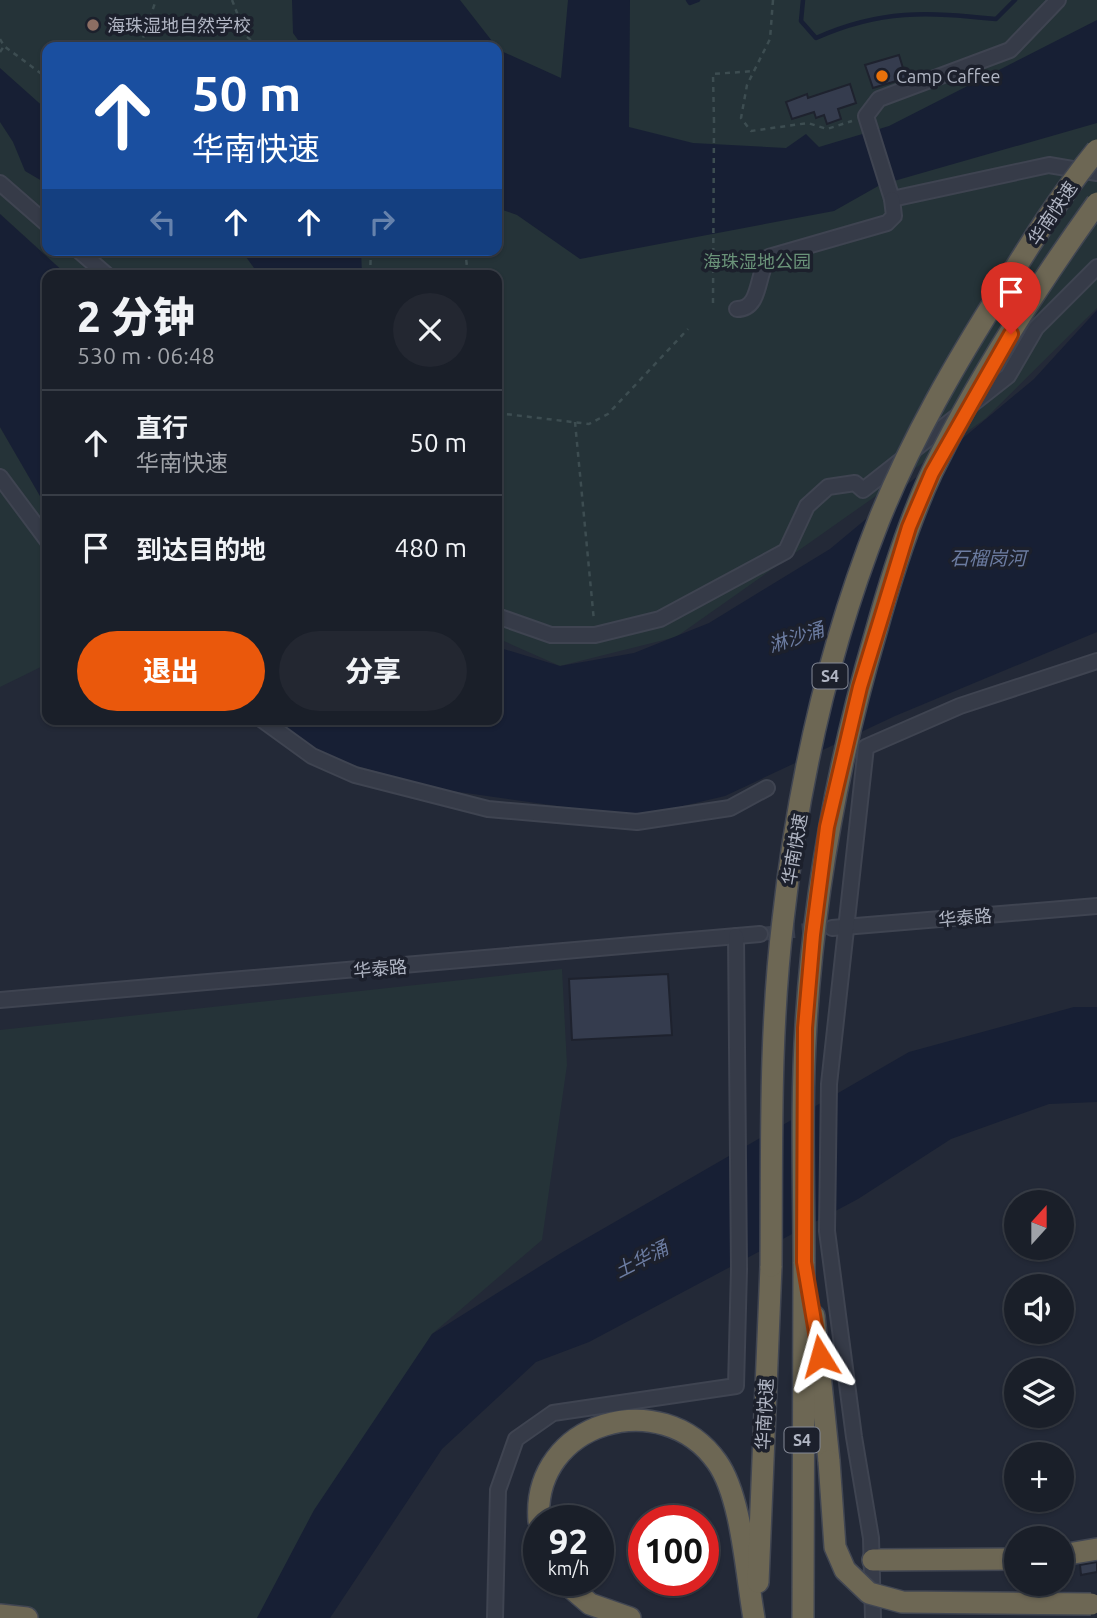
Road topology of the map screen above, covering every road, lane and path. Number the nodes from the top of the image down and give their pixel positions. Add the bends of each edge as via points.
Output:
1 (156, 0) edge
2 (232, 0) edge
3 (773, 0) edge
4 (1058, 0) edge
5 (0, 39) edge
6 (142, 42) edge
7 (253, 42) edge
8 (4, 46) junction
9 (0, 52) edge
10 (754, 71) junction
11 (42, 74) edge
12 (867, 121) junction
13 (1097, 150) edge
14 (1097, 173) edge
15 (0, 183) edge
16 (891, 195) junction
17 (1097, 203) edge
18 (42, 219) edge
19 (85, 256) edge
20 (1097, 267) edge
21 (101, 270) edge
22 (713, 303) dead end
23 (737, 309) dead end
24 (688, 329) dead end
25 (502, 413) edge
26 (575, 422) junction
27 (0, 477) edge
28 (42, 533) edge
29 (502, 618) edge
30 (595, 635) junction
31 (1097, 661) edge
32 (269, 725) edge
33 (767, 788) dead end
34 (1097, 906) edge
35 (848, 926) junction
36 (832, 928) tunnel mouth
37 (760, 933) tunnel mouth
38 (736, 936) junction
39 (0, 1000) edge
40 (804, 1262) junction
41 (540, 1505) edge
42 (1097, 1549) edge
43 (1074, 1553) edge
44 (1097, 1559) edge
45 (1004, 1560) edge
46 (1074, 1562) edge
47 (874, 1565) junction
48 (1004, 1569) edge
49 (578, 1596) edge
50 (1095, 1604) edge
51 (0, 1615) edge
52 (27, 1618) edge
53 (495, 1618) edge
54 (630, 1618) edge
55 (756, 1618) edge
56 (803, 1618) edge
57 (873, 1618) edge

1 - 6 path
2 - 7 path via 246,36
3 - 10 path via 770,39
4 - 12 street via 1010,50 879,99
5 - 8 path
8 - 9 path
8 - 11 path
10 - 12 path via 741,118 751,131 808,122 827,129
10 - 22 path, bridge via 713,74
12 - 16 street
13 - 55 highway, 华南快速 / S4, bridge via 1037,233 949,375 916,438 876,528 839,642 812,750 782,922 774,1025 771,1266
14 - 16 street via 1049,164
15 - 18 street
16 - 23 street via 894,216 887,223 769,257 753,303
17 - 40 highway, 华南快速 / S4, bridge via 1043,281 932,473 901,551 860,687 827,827 813,935 805,1028
19 - 21 street
20 - 30 street via 1036,328 1008,376 863,490 855,483 828,487 807,506 786,551 660,619
24 - 26 path via 608,414 589,424
25 - 26 path
26 - 30 path
27 - 28 street
29 - 30 street via 551,635
31 - 35 street via 960,706 866,747
32 - 33 street via 312,756 355,775 488,808 637,822 730,808
34 - 35 street, 华泰路
35 - 36 street, 华泰路
35 - 47 street via 829,1084 827,1231
37 - 38 street, 华泰路
38 - 39 street, 华泰路
38 - 53 street via 736,1386 553,1413 516,1439 498,1490
40 - 50 highway, bridge via 822,1375 835,1547 845,1570 869,1593 902,1602
40 - 56 highway, 华南快速 / S4
41 - 55 highway via 547,1475 586,1432 606,1423 638,1419 680,1431 711,1455 731,1489
42 - 43 highway
44 - 46 highway
45 - 47 highway
47 - 48 highway
47 - 57 street
49 - 54 highway
51 - 52 highway

